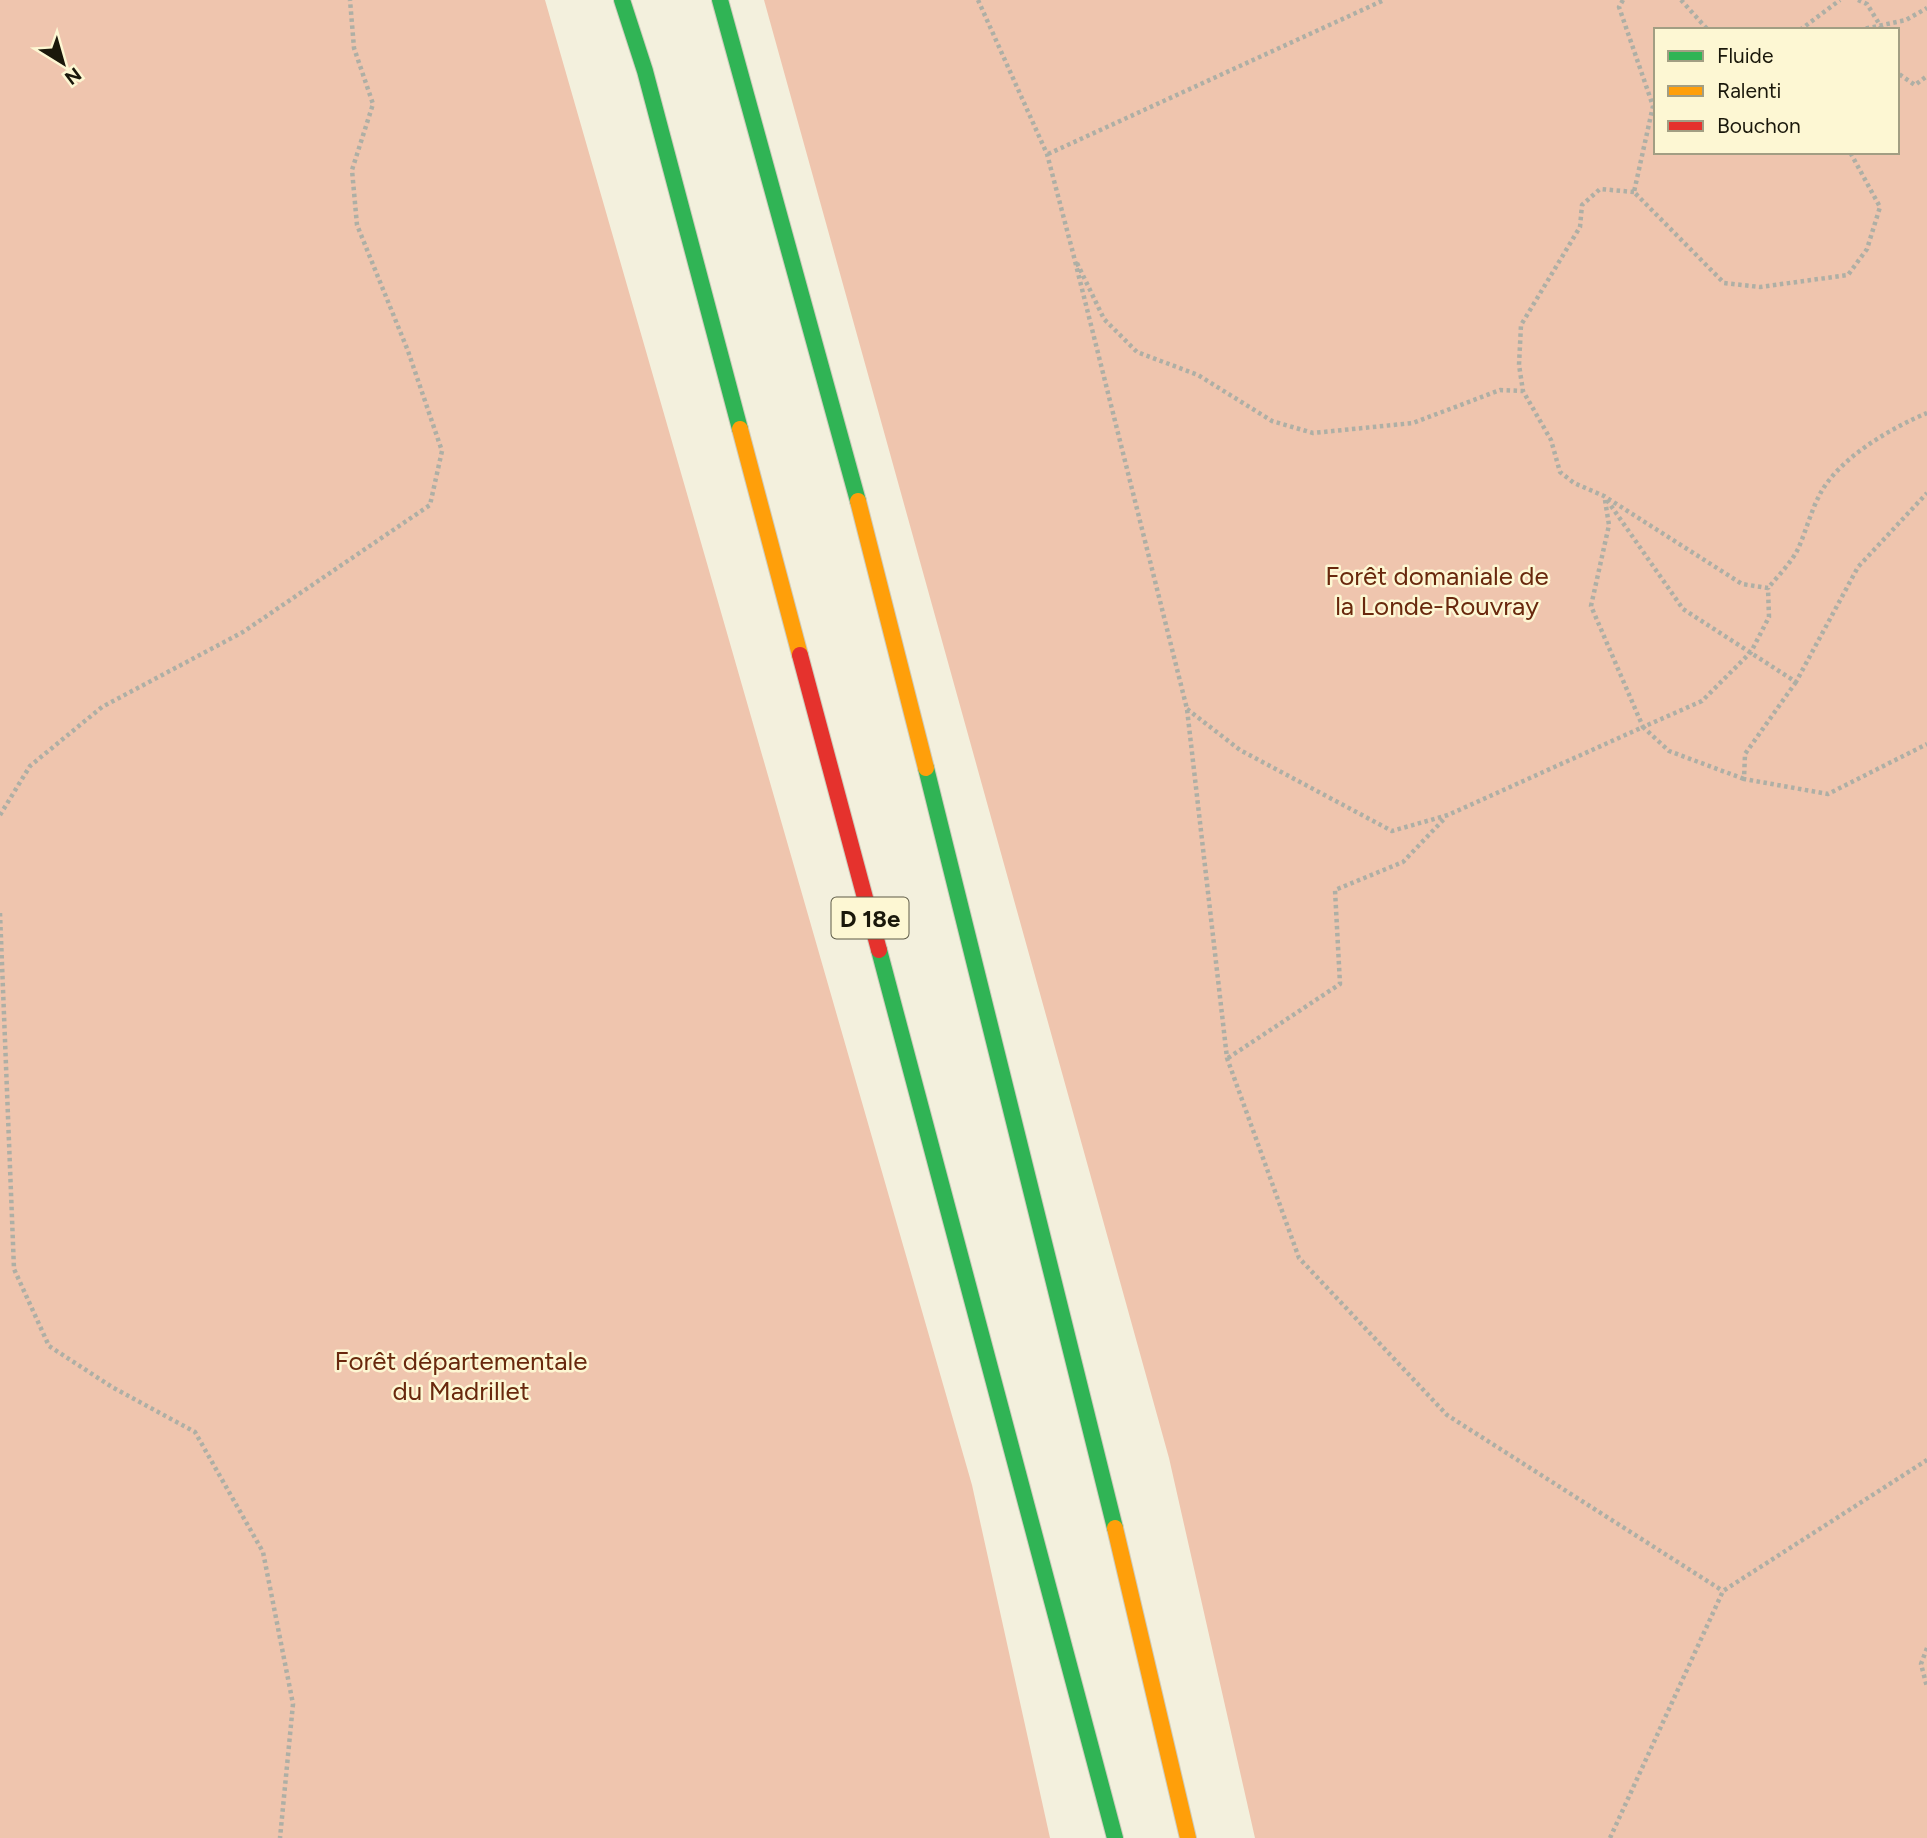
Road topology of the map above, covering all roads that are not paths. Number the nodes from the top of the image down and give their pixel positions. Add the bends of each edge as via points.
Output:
1 (622, 0) edge
2 (720, 0) edge
3 (1115, 1838) edge
4 (1188, 1838) edge

1 - 3 highway, D 18e via 649,84
2 - 4 highway via 850,468 1069,1335

